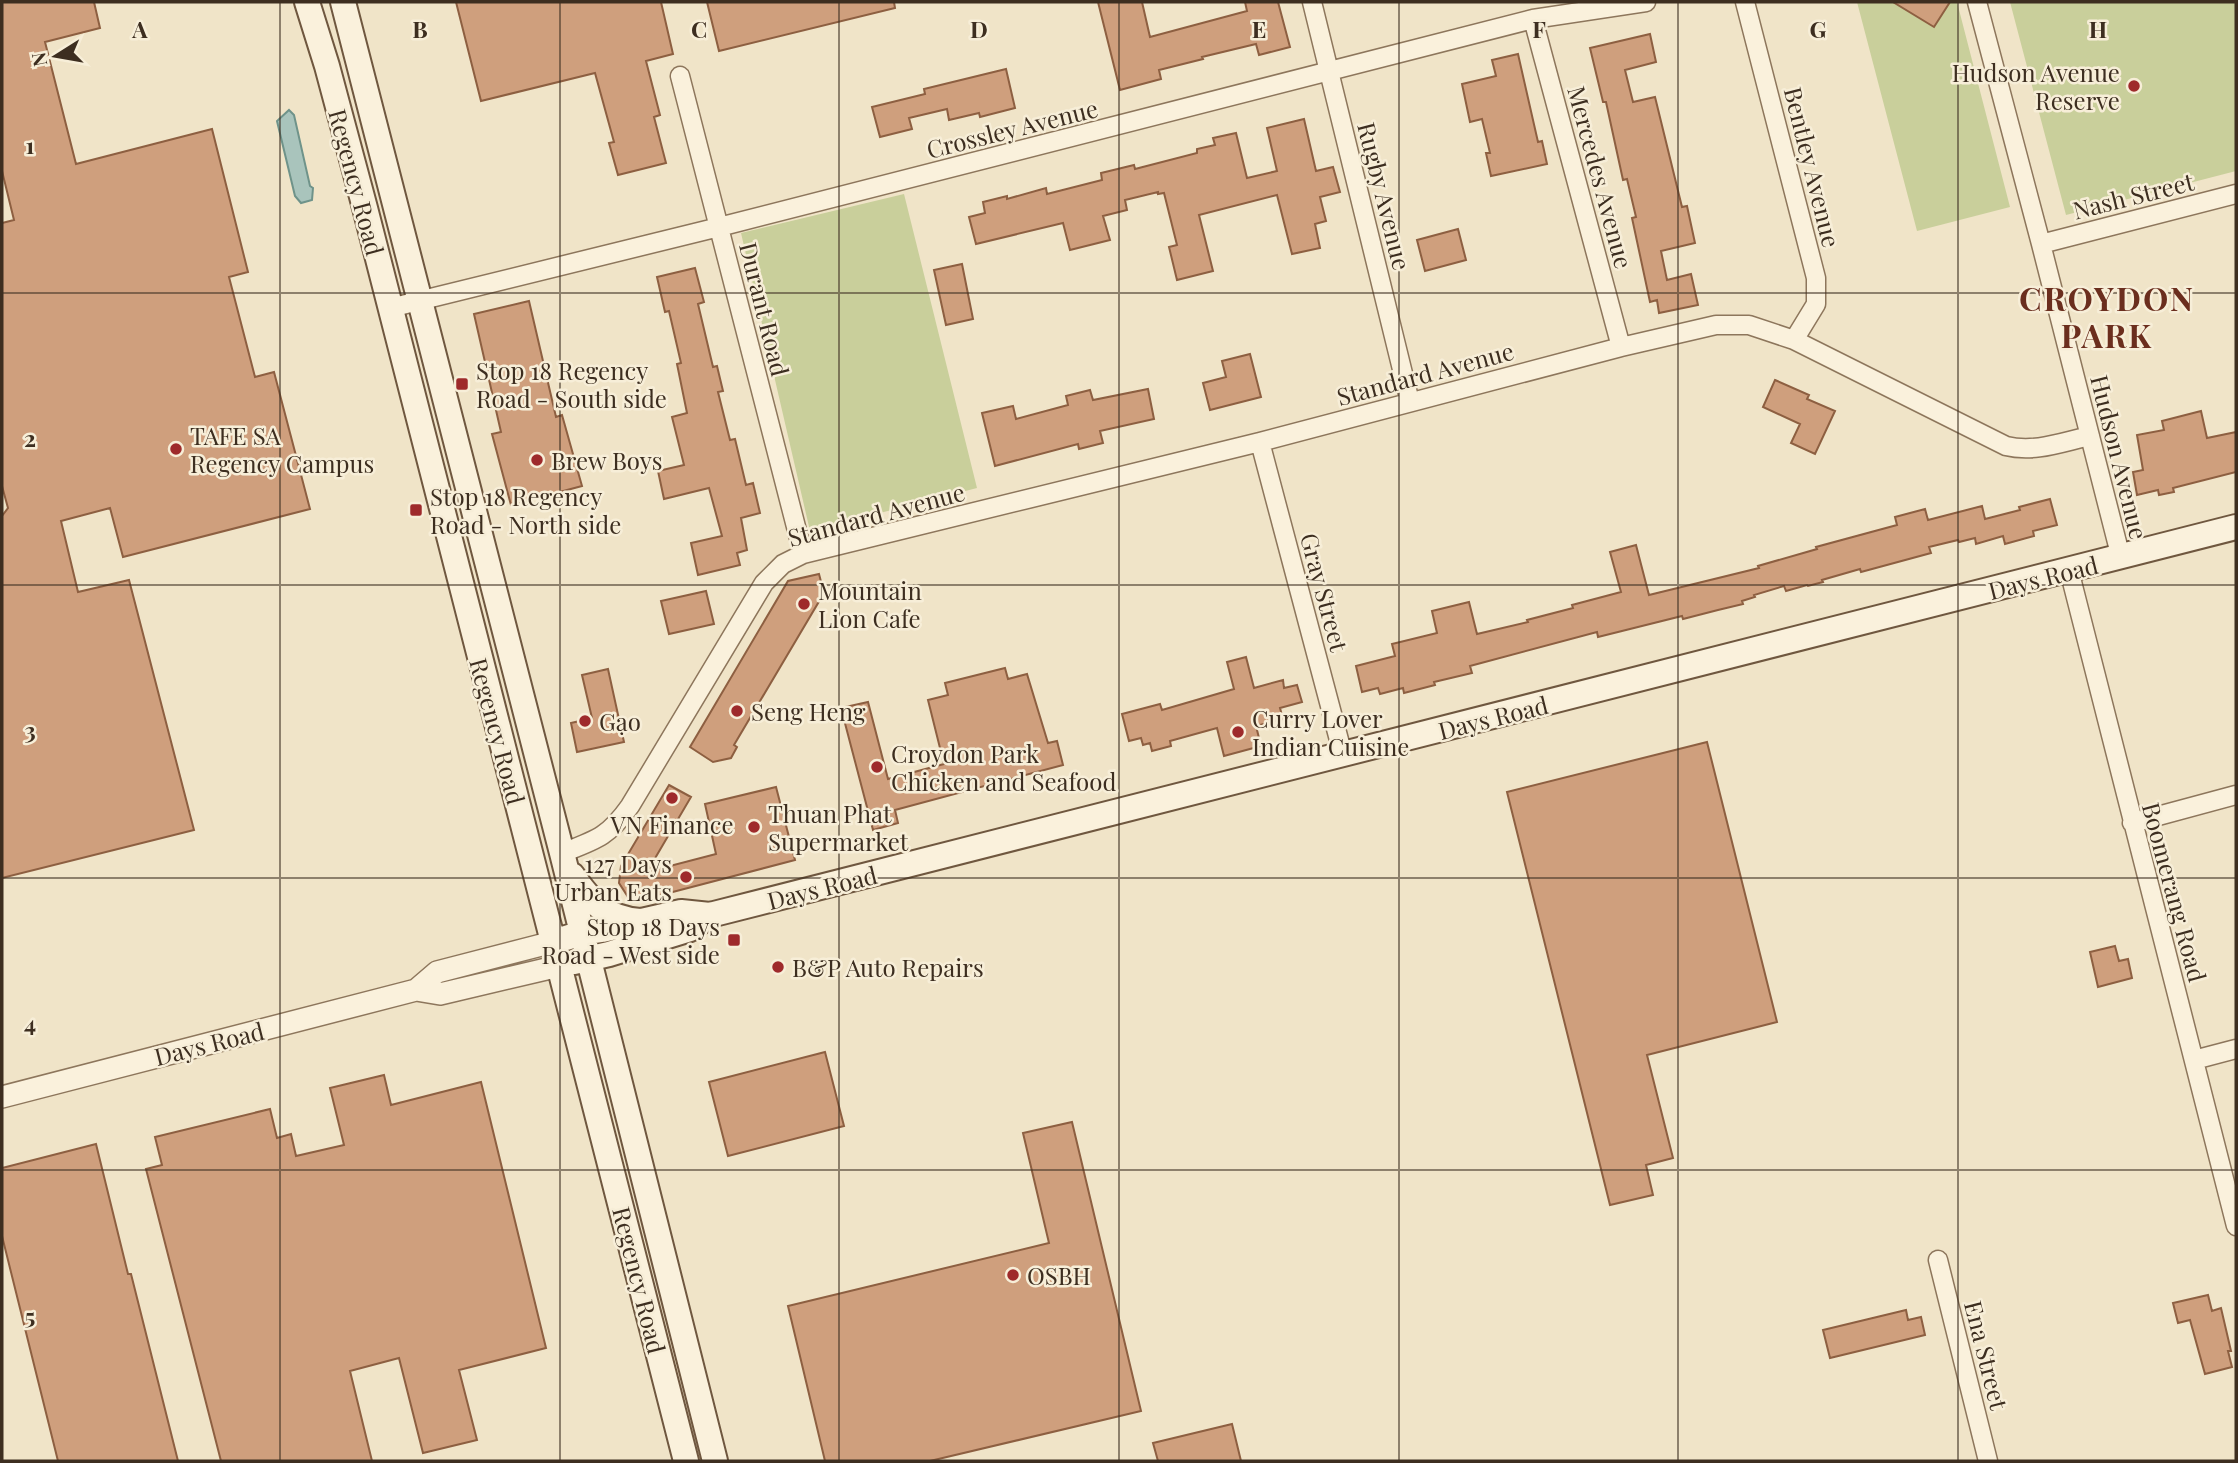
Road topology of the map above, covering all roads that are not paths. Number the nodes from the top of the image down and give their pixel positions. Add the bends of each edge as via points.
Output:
1 (307, 2) edge
2 (343, 2) edge
3 (1312, 2) edge
4 (1645, 2) edge
5 (1745, 2) edge
6 (1977, 2) edge
7 (1533, 19) junction
8 (1330, 72) junction
9 (680, 76) dead end
10 (2236, 194) edge
11 (719, 228) junction
12 (2041, 243) junction
13 (420, 301) junction
14 (390, 308) junction
15 (1794, 340) junction
16 (1621, 347) junction
17 (1410, 402) junction
18 (2090, 436) junction
19 (1260, 442) junction
20 (2236, 527) edge
21 (803, 554) junction
22 (2121, 558) junction
23 (2068, 570) junction
24 (1343, 755) junction
25 (2236, 795) edge
26 (2132, 822) junction
27 (564, 860) junction
28 (710, 915) junction
29 (641, 921) junction
30 (582, 933) junction
31 (556, 954) junction
32 (589, 959) junction
33 (2236, 1049) edge
34 (2194, 1060) junction
35 (2, 1097) edge
36 (2236, 1226) edge
37 (1938, 1260) dead end
38 (686, 1461) edge
39 (715, 1461) edge
40 (1988, 1461) edge

1 - 14 main road, Regency Road
2 - 13 main road, Regency Road
3 - 8 street, Rugby Avenue
4 - 7 street, Crossley Avenue
5 - 15 street, Bentley Avenue via 1816,278 1816,304
6 - 12 street, Hudson Avenue
7 - 8 street, Crossley Avenue
7 - 16 street, Mercedes Avenue
8 - 11 street, Crossley Avenue
8 - 17 street, Rugby Avenue
9 - 11 street, Durant Road
10 - 12 street, Nash Street
11 - 13 street, Crossley Avenue
11 - 21 street, Durant Road
12 - 18 street, Hudson Avenue
13 - 14 street, Crossley Avenue
13 - 27 main road, Regency Road
14 - 31 main road, Regency Road
15 - 16 street, Standard Avenue via 1749,325 1716,325
15 - 18 street, Standard Avenue via 2006,446 2038,449
16 - 17 street, Standard Avenue
17 - 19 street, Standard Avenue
18 - 22 street, Hudson Avenue
19 - 21 street, Standard Avenue
19 - 24 street, Gray Street
20 - 22 main road, Days Road
21 - 27 street, Standard Avenue via 783,564 764,583 616,825
22 - 23 main road, Days Road
23 - 24 main road, Days Road
23 - 26 street, Boomerang Road
24 - 28 main road, Days Road
25 - 26 street
26 - 34 street, Boomerang Road
27 - 29 main road via 590,901 622,919
27 - 30 main road, Regency Road
28 - 29 main road, Days Road via 681,912
28 - 32 main road, Days Road via 690,929
29 - 30 main road, Days Road
30 - 31 main road, Days Road
30 - 32 main road, Regency Road
31 - 32 main road, Days Road
31 - 35 street, Days Road via 440,994 416,990
31 - 38 main road, Regency Road
32 - 39 main road, Regency Road
33 - 34 street
34 - 36 street, Boomerang Road
37 - 40 street, Ena Street

